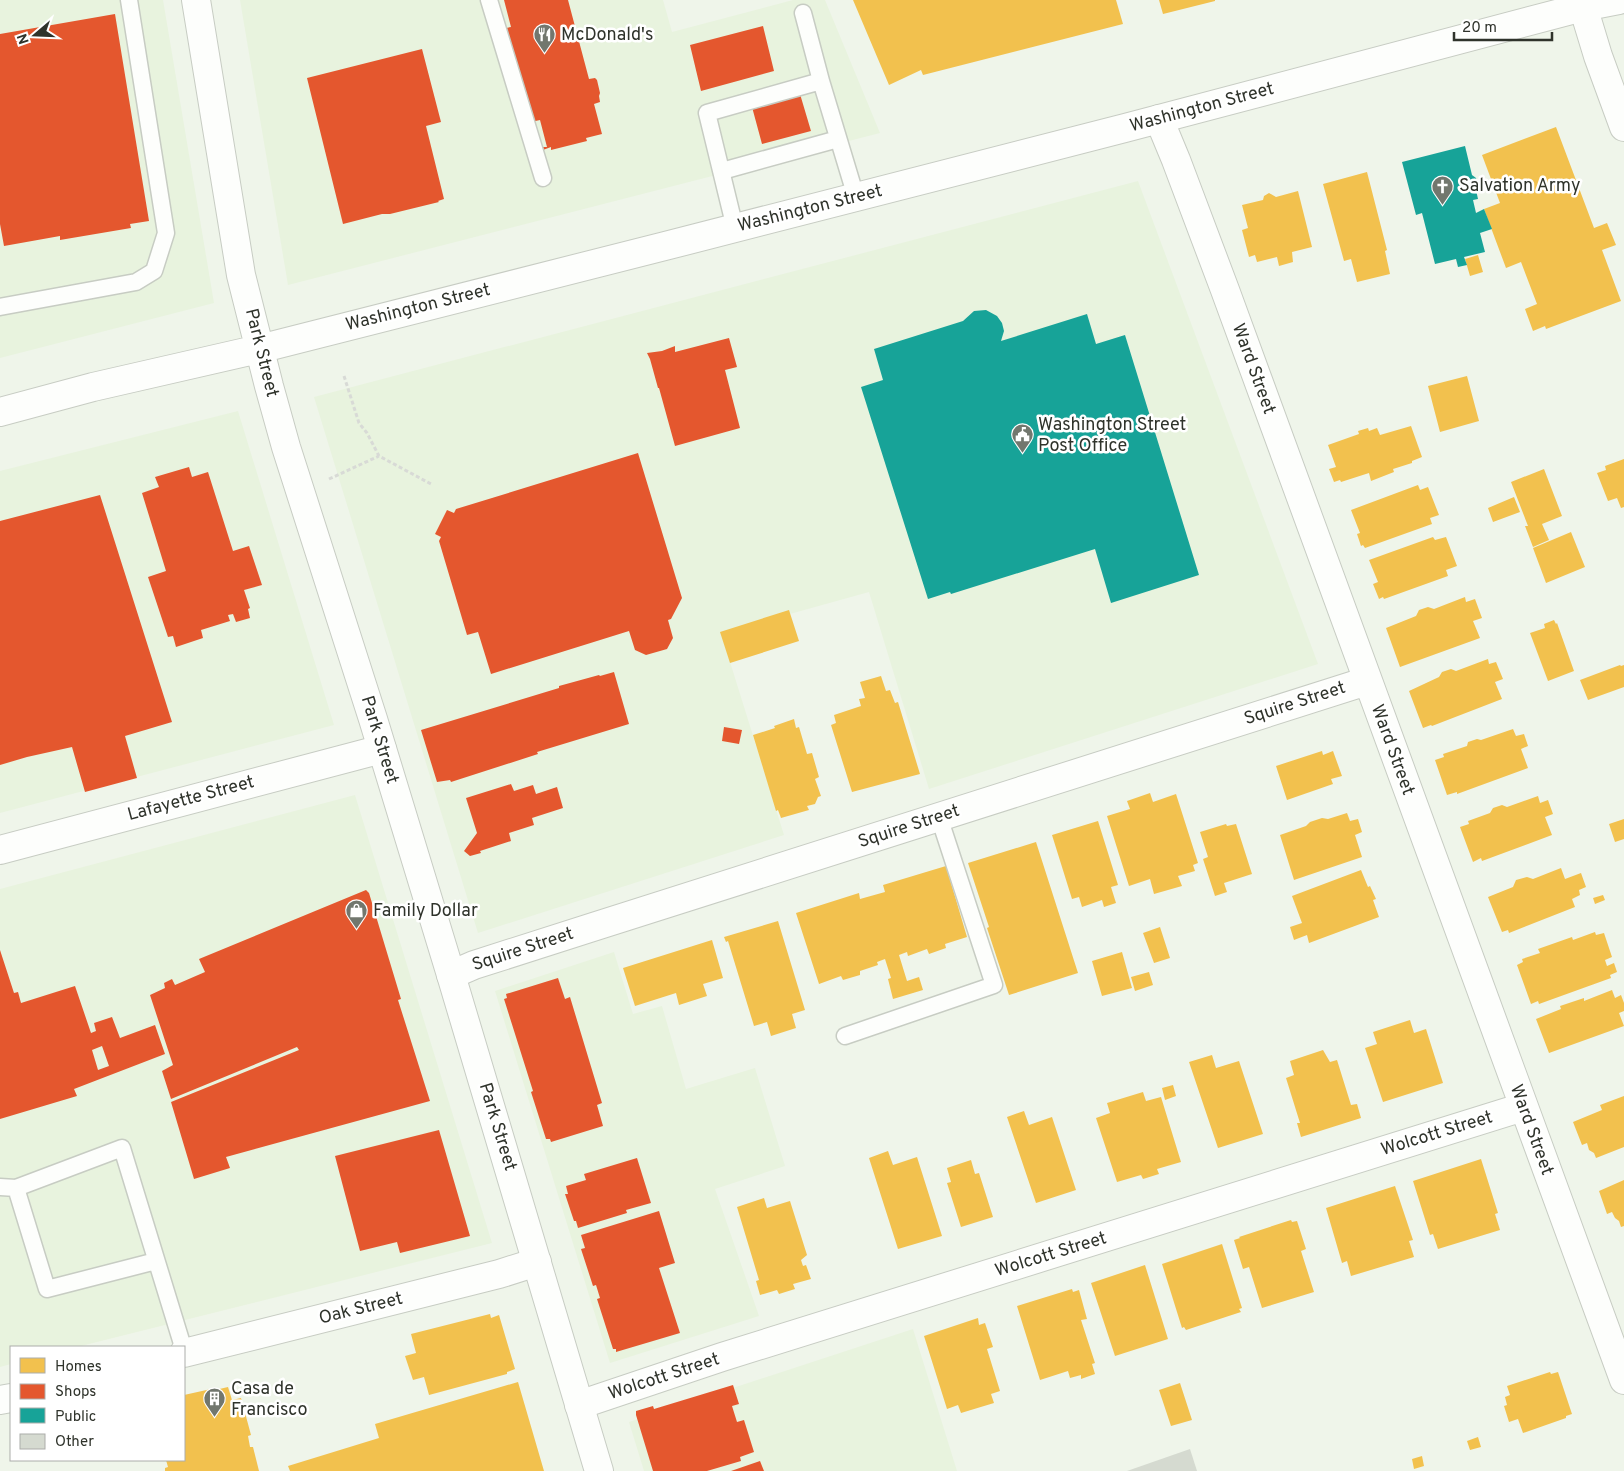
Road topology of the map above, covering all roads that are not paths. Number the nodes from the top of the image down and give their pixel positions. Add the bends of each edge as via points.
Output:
1 (129, 0) edge
2 (196, 0) edge
3 (489, 0) edge
4 (1619, 0) edge
5 (1582, 3) edge
6 (803, 13) dead end
7 (821, 81) junction
8 (1159, 119) junction
9 (1624, 127) edge
10 (838, 139) junction
11 (722, 170) junction
12 (543, 178) dead end
13 (856, 197) junction
14 (735, 228) junction
15 (0, 308) edge
16 (259, 349) junction
17 (0, 412) edge
18 (1367, 681) junction
19 (382, 749) junction
20 (939, 817) junction
21 (0, 850) edge
22 (451, 975) junction
23 (844, 1036) dead end
24 (1523, 1107) junction
25 (8, 1188) edge
26 (156, 1261) junction
27 (537, 1262) junction
28 (182, 1346) edge
29 (185, 1351) edge
30 (1624, 1380) edge
31 (579, 1405) junction
32 (599, 1471) edge

1 - 15 lane via 166,233 154,271 136,282
2 - 16 street, Park Street via 241,275
3 - 12 lane
4 - 5 street, Washington Street
5 - 8 street, Washington Street
5 - 9 street
6 - 7 lane
7 - 10 lane
7 - 11 lane via 707,113
8 - 13 street, Washington Street
8 - 18 street, Ward Street
10 - 11 lane
10 - 13 lane
11 - 14 lane
13 - 14 street, Washington Street
14 - 16 street, Washington Street
16 - 17 street, Washington Street
16 - 19 street, Park Street via 286,447
18 - 20 street, Squire Street
18 - 24 street, Ward Street
19 - 21 street, Lafayette Street
19 - 22 street, Park Street
20 - 22 street, Squire Street
20 - 23 lane via 994,985
22 - 27 street, Park Street
24 - 30 street, Ward Street
24 - 31 street, Wolcott Street via 722,1357
25 - 26 lane via 46,1289
25 - 26 lane via 122,1148
26 - 28 lane
27 - 29 street, Oak Street
27 - 31 street, Park Street
31 - 32 street, Park Street

